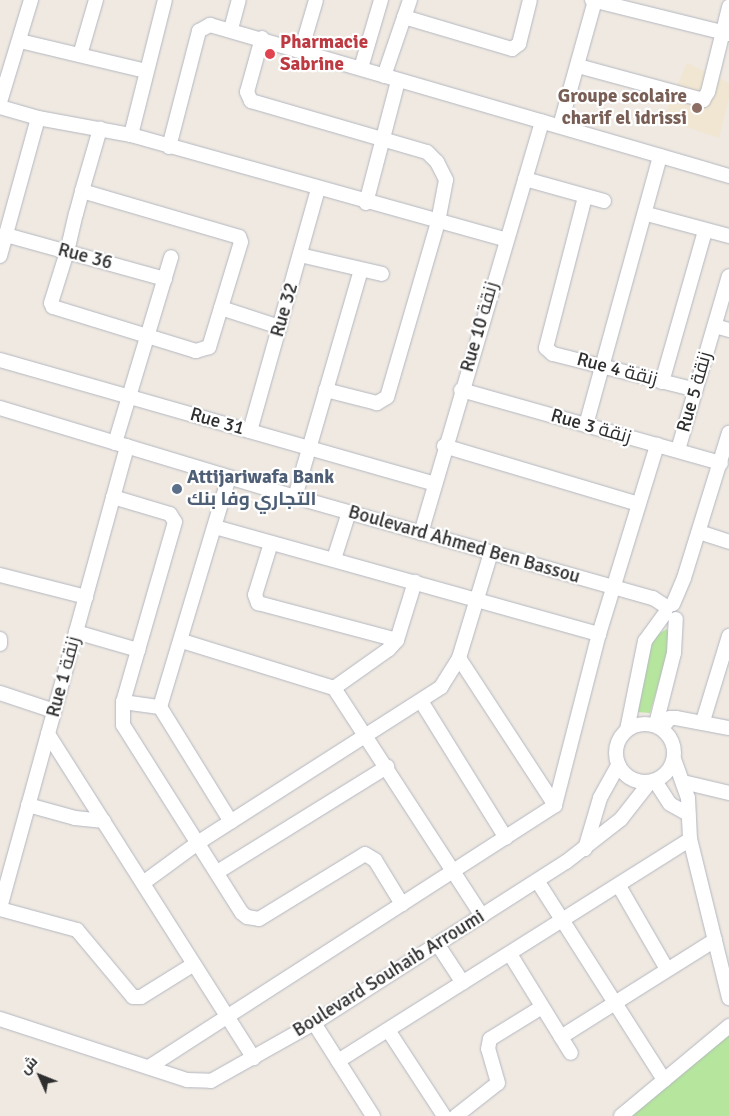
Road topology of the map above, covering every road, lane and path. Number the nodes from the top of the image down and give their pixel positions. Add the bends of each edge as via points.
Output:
1 (31, 0) edge
2 (96, 0) edge
3 (165, 0) edge
4 (239, 0) edge
5 (316, 0) edge
6 (381, 0) edge
7 (410, 0) edge
8 (530, 0) edge
9 (594, 0) edge
10 (729, 7) edge
11 (404, 16) junction
12 (231, 28) junction
13 (726, 33) edge
14 (262, 38) junction
15 (20, 41) junction
16 (301, 51) junction
17 (80, 56) junction
18 (578, 66) junction
19 (360, 68) junction
20 (146, 72) junction
21 (384, 76) junction
22 (398, 81) junction
23 (0, 102) edge
24 (0, 108) edge
25 (38, 118) junction
26 (542, 121) junction
27 (560, 126) junction
28 (100, 129) junction
29 (131, 135) junction
30 (382, 140) junction
31 (169, 147) junction
32 (660, 156) junction
33 (729, 176) edge
34 (525, 179) junction
35 (318, 188) junction
36 (82, 191) junction
37 (585, 197) junction
38 (366, 202) junction
39 (604, 202) dead end
40 (647, 214) junction
41 (438, 222) junction
42 (704, 231) junction
43 (6, 235) junction
44 (729, 236) edge
45 (506, 240) junction
46 (67, 252) junction
47 (300, 255) junction
48 (0, 256) edge
49 (171, 257) dead end
50 (361, 270) junction
51 (382, 274) dead end
52 (729, 276) edge
53 (164, 279) junction
54 (221, 308) junction
55 (715, 326) junction
56 (280, 328) junction
57 (729, 330) edge
58 (147, 338) junction
59 (0, 360) edge
60 (604, 367) junction
61 (662, 382) junction
62 (326, 390) junction
63 (461, 390) junction
64 (696, 390) junction
65 (131, 397) junction
66 (0, 408) edge
67 (586, 425) junction
68 (250, 431) junction
69 (729, 433) edge
70 (121, 444) junction
71 (657, 445) junction
72 (309, 446) junction
73 (444, 446) junction
74 (678, 450) junction
75 (721, 463) junction
76 (229, 477) junction
77 (434, 484) junction
78 (113, 497) junction
79 (296, 497) junction
80 (639, 504) junction
81 (349, 512) junction
82 (215, 527) junction
83 (699, 532) junction
84 (421, 533) junction
85 (729, 542) edge
86 (271, 543) junction
87 (491, 553) junction
88 (334, 559) junction
89 (0, 574) edge
90 (415, 582) junction
91 (614, 588) junction
92 (86, 597) junction
93 (477, 600) junction
94 (670, 611) junction
95 (76, 632) junction
96 (599, 634) junction
97 (729, 636) edge
98 (0, 639) edge
99 (397, 640) junction
100 (182, 641) junction
101 (0, 644) edge
102 (138, 650) junction
103 (460, 658) junction
104 (725, 664) edge
105 (334, 688) junction
106 (0, 693) edge
107 (421, 701) junction
108 (123, 702) junction
109 (160, 707) junction
110 (54, 711) junction
111 (703, 722) junction
112 (659, 726) junction
113 (729, 728) edge
114 (626, 730) junction
115 (366, 733) junction
116 (48, 734) junction
117 (674, 759) junction
118 (618, 765) junction
119 (387, 767) junction
120 (652, 782) junction
121 (683, 782) junction
122 (729, 793) edge
123 (28, 805) junction
124 (554, 805) junction
125 (688, 814) junction
126 (104, 821) junction
127 (231, 822) junction
128 (506, 838) junction
129 (690, 839) junction
130 (199, 842) junction
131 (585, 849) junction
132 (6, 866) edge
133 (219, 871) junction
134 (453, 873) junction
135 (538, 882) junction
136 (143, 883) junction
137 (619, 886) junction
138 (402, 904) junction
139 (0, 909) edge
140 (482, 916) junction
141 (563, 920) junction
142 (715, 940) junction
143 (438, 945) junction
144 (510, 954) junction
145 (194, 964) junction
146 (668, 969) junction
147 (463, 983) junction
148 (729, 998) edge
149 (615, 1001) junction
150 (542, 1008) junction
151 (227, 1017) junction
152 (0, 1019) edge
153 (314, 1023) junction
154 (729, 1026) edge
155 (388, 1030) junction
156 (561, 1037) junction
157 (571, 1054) dead end
158 (254, 1058) junction
159 (338, 1061) junction
160 (149, 1067) junction
161 (664, 1080) junction
162 (373, 1116) edge
163 (444, 1116) edge
164 (456, 1116) edge
165 (621, 1116) edge

1 - 15 street
2 - 17 street
3 - 20 street
4 - 12 street
5 - 16 street
6 - 19 street
7 - 11 street
8 - 11 street via 519,44 512,49
9 - 13 street
9 - 18 street
10 - 13 street
11 - 21 street
12 - 14 street
12 - 31 street via 206,25 199,31
13 - 18 street via 703,100
14 - 16 street
14 - 30 street via 247,92 251,101
15 - 17 street
15 - 23 street
16 - 19 street
17 - 20 street
18 - 27 street
19 - 21 street
20 - 29 street
21 - 22 street
22 - 26 street
22 - 30 street
24 - 25 street
25 - 28 street
25 - 43 street
26 - 27 street
26 - 34 street, Rue 10 زنقة
27 - 32 street
28 - 29 street
28 - 36 street
29 - 31 street
30 - 38 street
30 - 41 street via 427,152 437,162 444,173 446,188
31 - 35 street
32 - 33 street
32 - 40 street
34 - 37 street
34 - 45 street, Rue 10 زنقة
35 - 38 street
35 - 47 street, Rue 32
36 - 46 street
36 - 54 street via 240,237
37 - 39 street
37 - 60 street, Rue 4 زنقة via 546,343 548,352
38 - 41 street
40 - 42 street
40 - 60 street
41 - 45 street
41 - 62 street via 387,397 377,403
42 - 44 street
42 - 61 street
43 - 46 street, Rue 36
43 - 48 street
45 - 63 street, Rue 10 زنقة
46 - 53 street, Rue 36
46 - 58 street via 51,302 53,308
47 - 50 street
47 - 56 street, Rue 32
49 - 53 street, Rue 1 زنقة
50 - 51 street
50 - 62 street
52 - 55 street, Rue 5 زنقة
53 - 58 street, Rue 1 زنقة
54 - 56 street
54 - 58 street via 212,341 204,351
55 - 57 street
55 - 64 street, Rue 5 زنقة
56 - 68 street, Rue 32
58 - 65 street, Rue 1 زنقة
59 - 65 street, Rue 31
60 - 61 street, Rue 4 زنقة
60 - 67 street
61 - 64 street, Rue 4 زنقة
62 - 72 street
63 - 67 street, Rue 3 زنقة
63 - 73 street, Rue 10 زنقة
64 - 74 street, Rue 5 زنقة
65 - 68 street, Rue 31
65 - 70 street, Rue 1 زنقة
66 - 70 street, Boulevard Ahmed Ben Bassou
67 - 71 street, Rue 3 زنقة
68 - 72 street, Rue 31
69 - 75 street
70 - 76 street, Boulevard Ahmed Ben Bassou
70 - 78 street, Rue 1 زنقة
71 - 74 street, Rue 3 زنقة
71 - 80 street
72 - 77 street, Rue 31
72 - 79 street
73 - 77 street, Rue 10 زنقة
73 - 80 street
74 - 75 street, Rue 3 زنقة
75 - 83 street
76 - 79 street, Boulevard Ahmed Ben Bassou
76 - 82 street
77 - 84 street, Rue 10 زنقة
78 - 92 street, Rue 1 زنقة
78 - 102 street via 170,514 175,522
79 - 81 street, Boulevard Ahmed Ben Bassou
80 - 91 street
81 - 84 street, Boulevard Ahmed Ben Bassou
81 - 88 street
82 - 86 street
82 - 100 street
83 - 85 street
83 - 94 street
84 - 87 street, Boulevard Ahmed Ben Bassou
86 - 88 street
86 - 99 street via 255,595 258,603
87 - 91 street, Boulevard Ahmed Ben Bassou
87 - 93 street
88 - 90 street
89 - 92 street
90 - 93 street
90 - 99 street
91 - 94 street, Boulevard Ahmed Ben Bassou via 653,598
91 - 96 street
92 - 95 street, Rue 1 زنقة
93 - 96 street
93 - 103 street
94 - 112 street via 674,653
94 - 114 street via 645,641
95 - 102 street
95 - 110 street, Rue 1 زنقة
96 - 124 street via 560,794
97 - 104 street
98 - 101 street
99 - 105 street
100 - 105 street
100 - 109 street
102 - 108 street
103 - 107 street via 450,678
103 - 124 street
104 - 111 street
105 - 115 street
106 - 110 street
107 - 115 street
107 - 128 street
108 - 109 street
108 - 130 street via 123,725
109 - 127 street
110 - 116 street, Rue 1 زنقة
111 - 112 street via 670,718
111 - 113 street
112 - 114 street via 634,726
112 - 117 street via 672,742
114 - 118 street via 616,746
115 - 119 street
115 - 127 street
116 - 123 street, Rue 1 زنقة
116 - 126 street
117 - 120 street via 666,774
117 - 121 street
118 - 120 street via 631,780
118 - 131 street via 600,798
119 - 133 street
119 - 134 street
120 - 125 street via 670,804 679,812
120 - 131 street, Boulevard Souhaib Arroumi via 621,819
121 - 122 street
121 - 125 street
123 - 126 street via 75,818
123 - 132 street, Rue 1 زنقة
124 - 128 street
125 - 129 street
126 - 136 street
127 - 130 street
128 - 134 street
129 - 137 street
129 - 142 street
130 - 133 street
130 - 136 street
131 - 135 street, Boulevard Souhaib Arroumi
132 - 139 street, Rue 1 زنقة
133 - 138 street via 242,913 260,920 355,860 370,855
134 - 138 street
134 - 140 street
135 - 140 street, Boulevard Souhaib Arroumi
135 - 141 street
136 - 145 street
137 - 141 street
137 - 146 street
138 - 151 street
139 - 145 street via 77,930 133,997 141,997
140 - 143 street, Boulevard Souhaib Arroumi
141 - 144 street
141 - 149 street
142 - 146 street
142 - 148 street
143 - 147 street
143 - 153 street, Boulevard Souhaib Arroumi
144 - 147 street
144 - 150 street
145 - 151 street
146 - 149 street
147 - 155 street
149 - 156 street
149 - 161 street
150 - 156 street
150 - 164 street via 490,1039 488,1049 498,1083
151 - 158 street
151 - 160 street
152 - 160 street, Boulevard Souhaib Arroumi
153 - 158 street, Boulevard Souhaib Arroumi
153 - 159 street
154 - 161 street
155 - 159 street
155 - 163 street
156 - 157 street
158 - 160 street, Boulevard Souhaib Arroumi via 211,1081 186,1080
159 - 162 street
161 - 165 street

